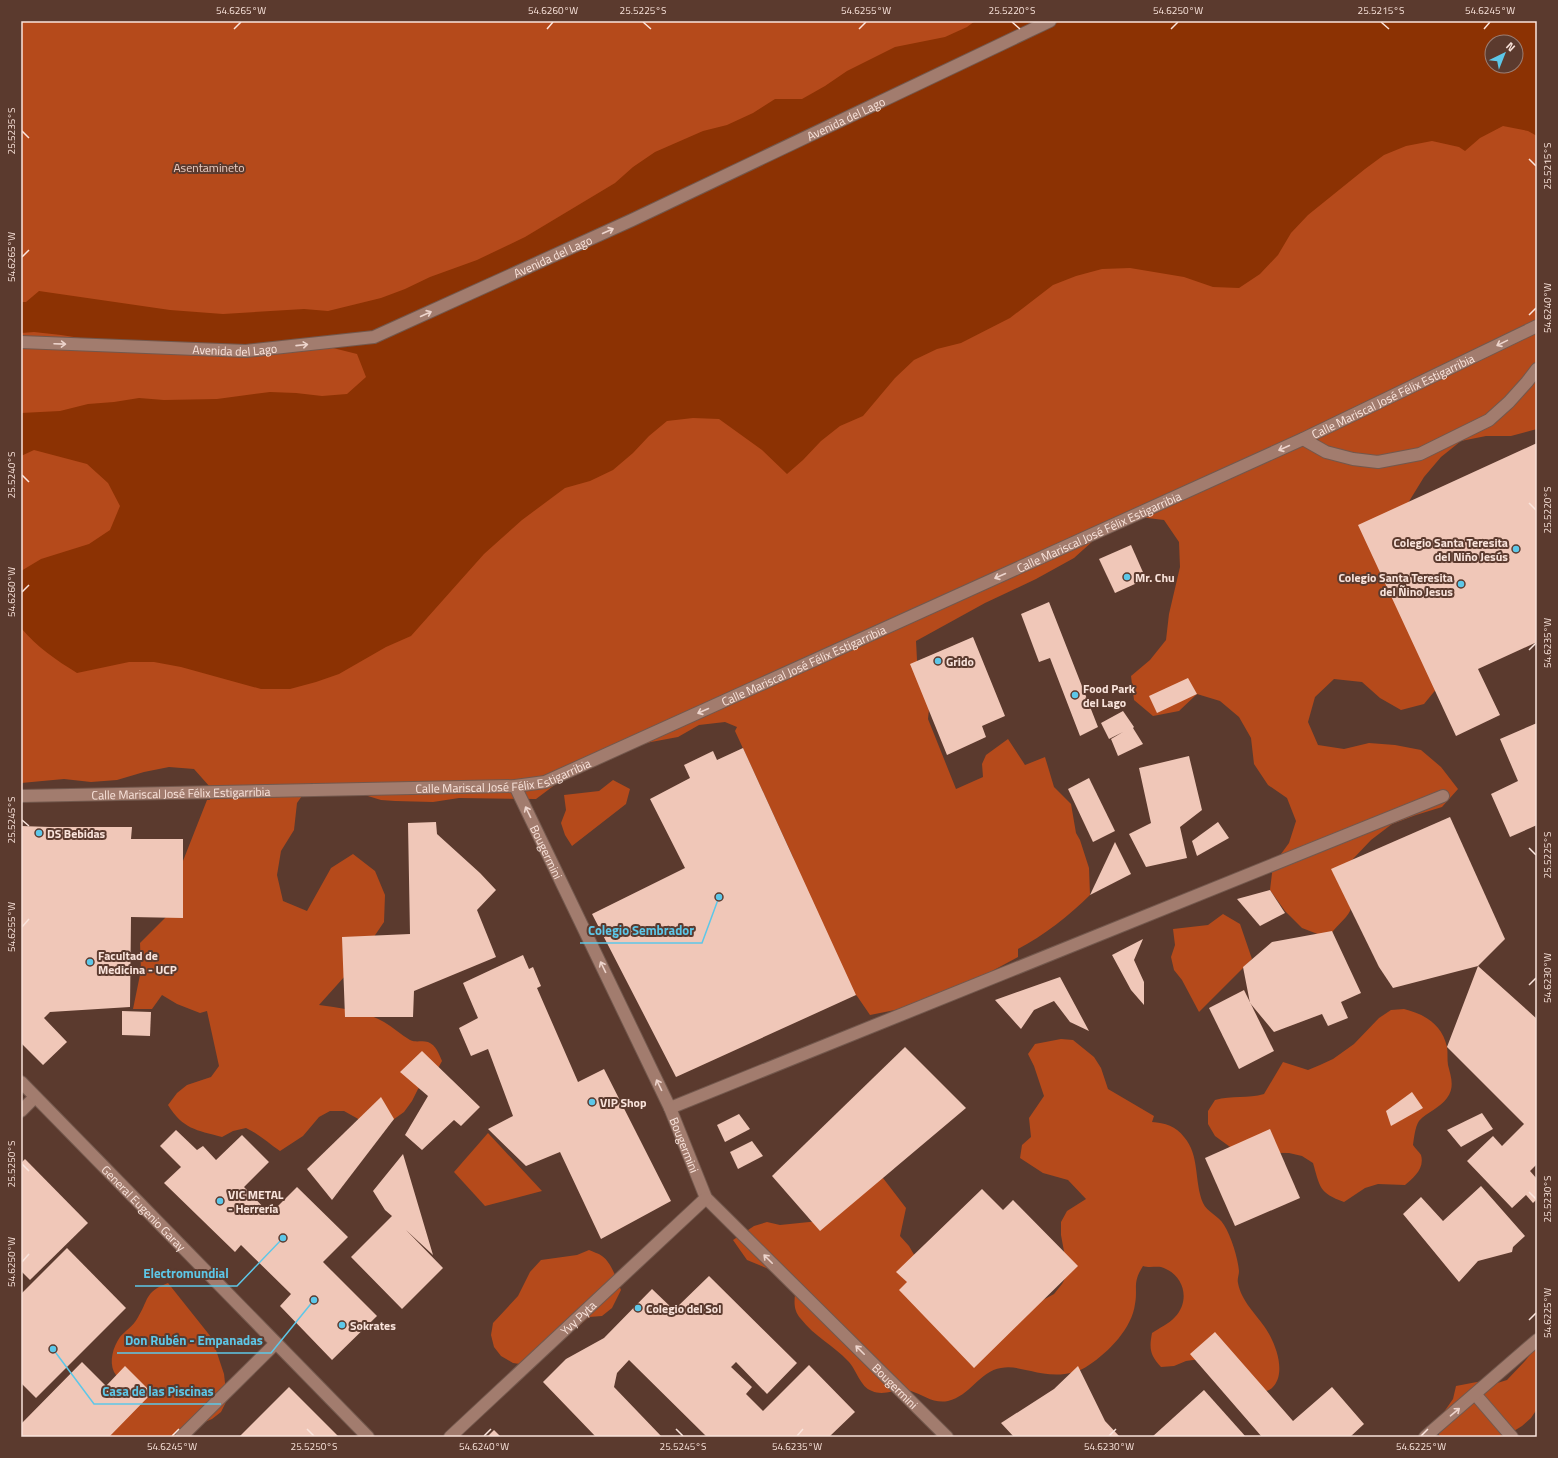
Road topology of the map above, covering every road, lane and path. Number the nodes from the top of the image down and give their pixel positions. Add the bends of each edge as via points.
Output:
1 (1050, 21) edge
2 (1537, 326) edge
3 (21, 342) edge
4 (1537, 369) edge
5 (1303, 439) junction
6 (515, 786) junction
7 (21, 796) edge
8 (1444, 796) dead end
9 (21, 1082) edge
10 (36, 1097) junction
11 (670, 1108) junction
12 (21, 1111) edge
13 (706, 1198) junction
14 (1537, 1340) edge
15 (276, 1343) junction
16 (1475, 1394) junction
17 (181, 1437) edge
18 (368, 1437) edge
19 (450, 1437) edge
20 (947, 1437) edge
21 (1425, 1437) edge
22 (1512, 1437) edge

3 -> 1 street, Avenida del Lago via 246,351 374,337 632,220
2 -> 5 street, Calle Mariscal José Félix Estigarribia
4 - 5 street via 1509,402 1489,420 1420,454 1378,462 1353,459 1326,452
5 -> 6 street, Calle Mariscal José Félix Estigarribia via 545,782
6 - 7 street, Calle Mariscal José Félix Estigarribia
11 -> 6 street, Bougermini
8 - 11 street
9 - 10 street, General Eugenio Garay
10 - 12 street
10 - 15 street, General Eugenio Garay
11 - 13 street, Bougermini
13 - 19 street, Yvy Pyta
20 -> 13 street, Bougermini
14 - 16 street
15 - 17 street
15 - 18 street, General Eugenio Garay
21 -> 16 street
16 - 22 street

